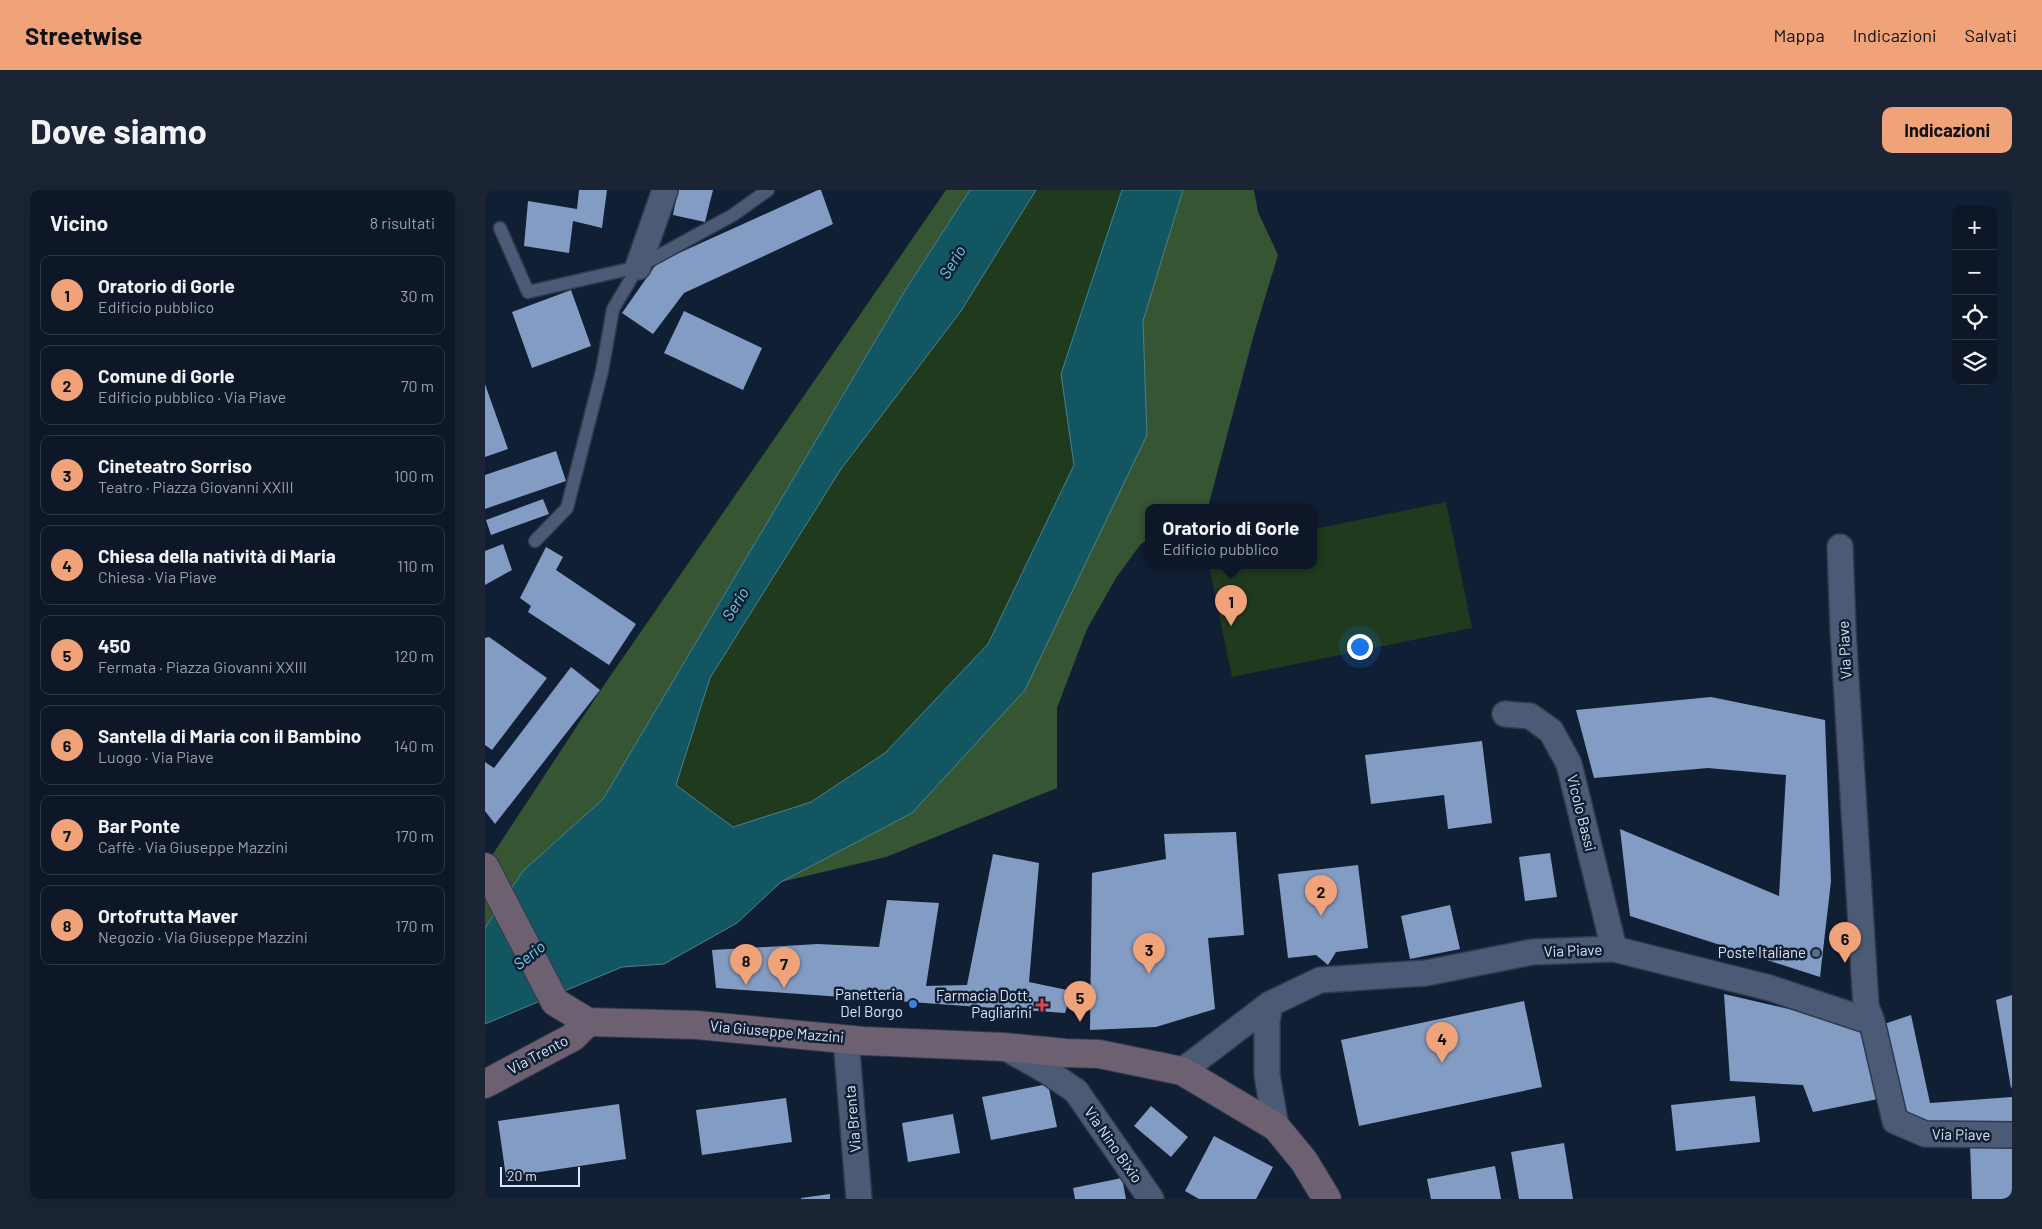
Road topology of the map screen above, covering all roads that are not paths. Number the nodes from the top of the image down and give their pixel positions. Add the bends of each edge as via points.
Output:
1 (665, 190) edge
2 (768, 190) edge
3 (500, 228) dead end
4 (638, 267) junction
5 (535, 541) dead end
6 (1840, 555) dead end
7 (1505, 714) dead end
8 (485, 867) edge
9 (1615, 949) junction
10 (1270, 1004) junction
11 (588, 1022) junction
12 (1872, 1022) junction
13 (846, 1039) junction
14 (1004, 1047) junction
15 (1099, 1054) junction
16 (1182, 1071) junction
17 (485, 1084) edge
18 (1076, 1091) junction
19 (1275, 1127) junction
20 (2012, 1135) edge
21 (859, 1199) edge
22 (1151, 1199) edge
23 (1327, 1199) edge

1 - 4 street
2 - 4 lane via 733,215
3 - 4 lane via 528,292
4 - 5 lane via 613,309 602,371 567,508
6 - 12 street, Via Piave via 1866,1006
7 - 9 street, Vicolo Bassi via 1529,716 1551,731 1569,764
8 - 11 street via 555,1002
9 - 10 street, Via Piave via 1532,952 1426,973 1320,980
9 - 12 street, Via Piave via 1770,988
10 - 16 street, Via Piave
10 - 19 street via 1267,1074
11 - 13 street, Via Giuseppe Mazzini via 697,1024
11 - 17 street, Via Trento via 573,1037
12 - 20 street, Via Piave via 1895,1121 1925,1134
13 - 14 street, Via Giuseppe Mazzini
13 - 21 street, Via Brenta
14 - 15 street, Via Giuseppe Mazzini
14 - 18 street, Via Nino Bixio
15 - 16 street, Via Giuseppe Mazzini
15 - 18 street, Via Nino Bixio via 1083,1064
16 - 19 street, Via Giuseppe Mazzini
18 - 22 street, Via Nino Bixio
19 - 23 street, Via Giuseppe Mazzini via 1304,1161

